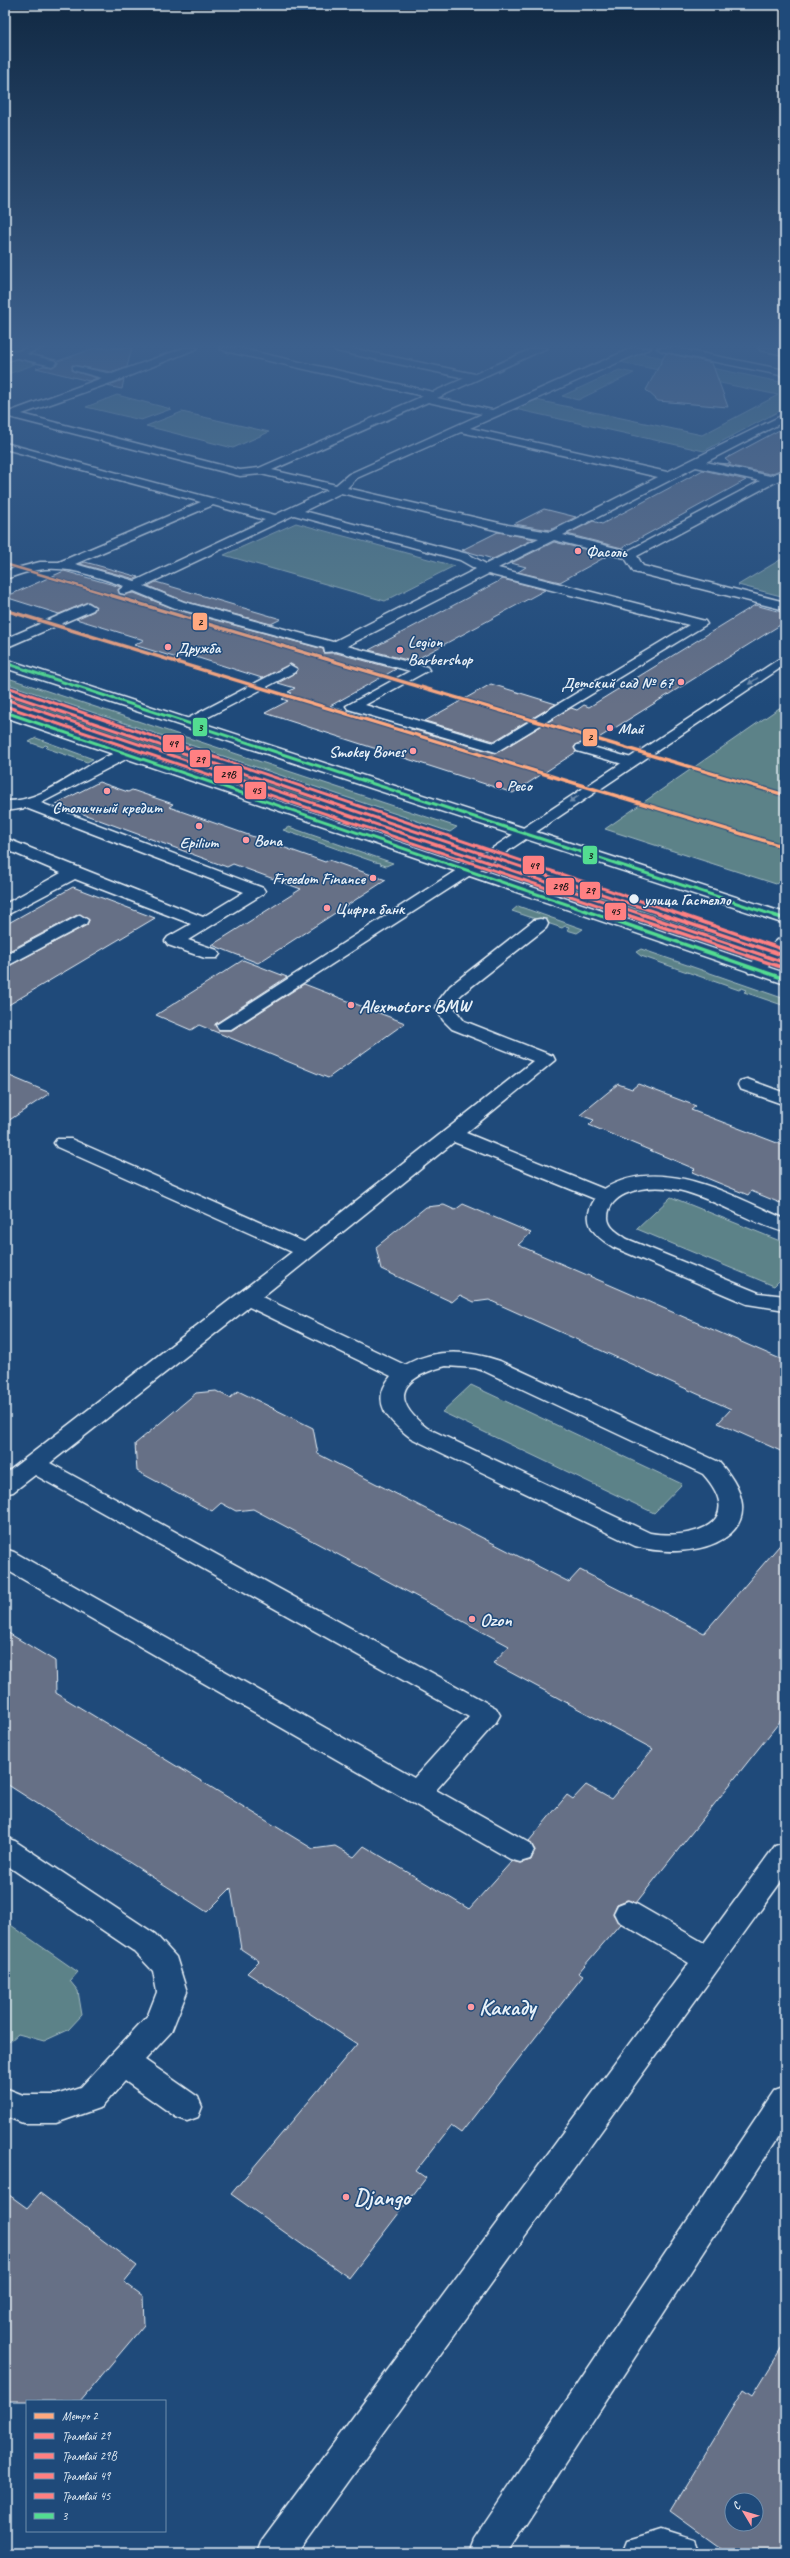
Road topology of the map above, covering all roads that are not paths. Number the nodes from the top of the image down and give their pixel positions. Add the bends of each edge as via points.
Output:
1 (84, 467) edge
2 (221, 467) edge
3 (269, 467) edge
4 (373, 467) edge
5 (630, 467) edge
6 (685, 467) edge
7 (718, 467) edge
8 (261, 471) junction
9 (785, 472) edge
10 (668, 476) junction
11 (769, 479) junction
12 (338, 490) junction
13 (211, 502) junction
14 (292, 511) junction
15 (276, 519) junction
16 (553, 536) junction
17 (630, 555) junction
18 (64, 564) junction
19 (485, 570) junction
20 (5, 575) edge
21 (130, 588) junction
22 (88, 606) dead end
23 (785, 606) edge
24 (5, 644) edge
25 (332, 648) junction
26 (785, 659) edge
27 (5, 663) edge
28 (290, 670) dead end
29 (5, 712) edge
30 (186, 723) junction
31 (526, 732) junction
32 (542, 736) dead end
33 (582, 748) dead end
34 (125, 754) junction
35 (630, 762) junction
36 (30, 804) junction
37 (6, 808) edge
38 (523, 833) junction
39 (5, 843) edge
40 (466, 871) junction
41 (74, 874) junction
42 (5, 911) edge
43 (785, 919) edge
44 (80, 920) dead end
45 (204, 923) junction
46 (540, 924) dead end
47 (785, 943) edge
48 (211, 954) dead end
49 (5, 962) edge
50 (755, 969) junction
51 (785, 979) edge
52 (225, 1025) dead end
53 (747, 1085) dead end
54 (785, 1099) edge
55 (453, 1134) junction
56 (64, 1143) dead end
57 (606, 1197) junction
58 (785, 1226) edge
59 (306, 1251) junction
60 (247, 1298) junction
61 (785, 1303) edge
62 (405, 1374) junction
63 (33, 1464) junction
64 (5, 1486) edge
65 (5, 1558) edge
66 (418, 1792) junction
67 (5, 1849) edge
68 (520, 1851) dead end
69 (785, 1854) edge
70 (628, 1913) dead end
71 (708, 1960) junction
72 (124, 2063) junction
73 (785, 2101) edge
74 (5, 2102) edge
75 (187, 2107) dead end
76 (275, 2553) edge
77 (486, 2553) edge
78 (641, 2553) edge
79 (680, 2553) edge

1 - 13 lane
2 - 8 lane via 240,472
3 - 8 lane
4 - 12 lane via 353,476
5 - 10 lane
6 - 10 lane
7 - 11 lane
8 - 12 lane
9 - 11 lane
10 - 16 lane
11 - 17 lane
12 - 14 lane
12 - 16 lane via 508,529
13 - 15 lane
13 - 18 lane
14 - 15 lane
14 - 19 lane via 464,557
15 - 21 lane
16 - 17 lane
16 - 19 lane
17 - 23 lane via 638,569
18 - 20 lane via 27,566
18 - 21 lane
19 - 25 lane
19 - 31 lane via 700,624
21 - 25 lane via 166,601
22 - 24 lane
25 - 31 lane via 422,670 353,706 496,748
26 -> 35 main road
27 - 30 main road
28 - 30 lane
29 - 34 main road
30 - 38 main road
31 - 32 lane
33 - 35 lane
34 - 36 lane
34 - 40 main road
35 -> 38 main road
36 - 37 lane
36 - 45 lane via 257,891
38 - 40 main road
38 - 43 main road
39 - 41 lane
40 - 50 main road
40 - 52 lane
41 - 42 lane
41 - 45 lane
44 - 49 lane
45 - 48 lane via 174,941
46 - 55 lane via 456,990 448,998 445,1007 448,1017 458,1025 546,1060
47 - 50 lane
50 - 51 main road
53 - 54 lane
55 - 57 lane
55 - 59 lane
56 - 59 lane
57 - 58 lane via 641,1182 672,1182 686,1185
57 - 61 lane via 600,1206 598,1216 600,1226 607,1235 755,1299
59 - 60 lane
60 - 62 lane
60 - 63 lane
62 - 62 lane via 417,1366 446,1359 470,1360 492,1366 711,1468 730,1490 730,1515 723,1526 712,1535 698,1541 662,1544 644,1540 406,1426 397,1416 392,1394
63 - 64 lane
63 - 66 lane via 487,1715
65 - 66 lane
66 - 68 lane
67 - 72 lane via 145,1943 166,1966 172,1992 160,2023
69 - 71 lane
70 - 71 lane
71 - 76 lane
72 - 74 lane via 91,2097 56,2109 23,2110
72 - 75 lane
73 - 77 lane
78 - 79 lane via 661,2548

